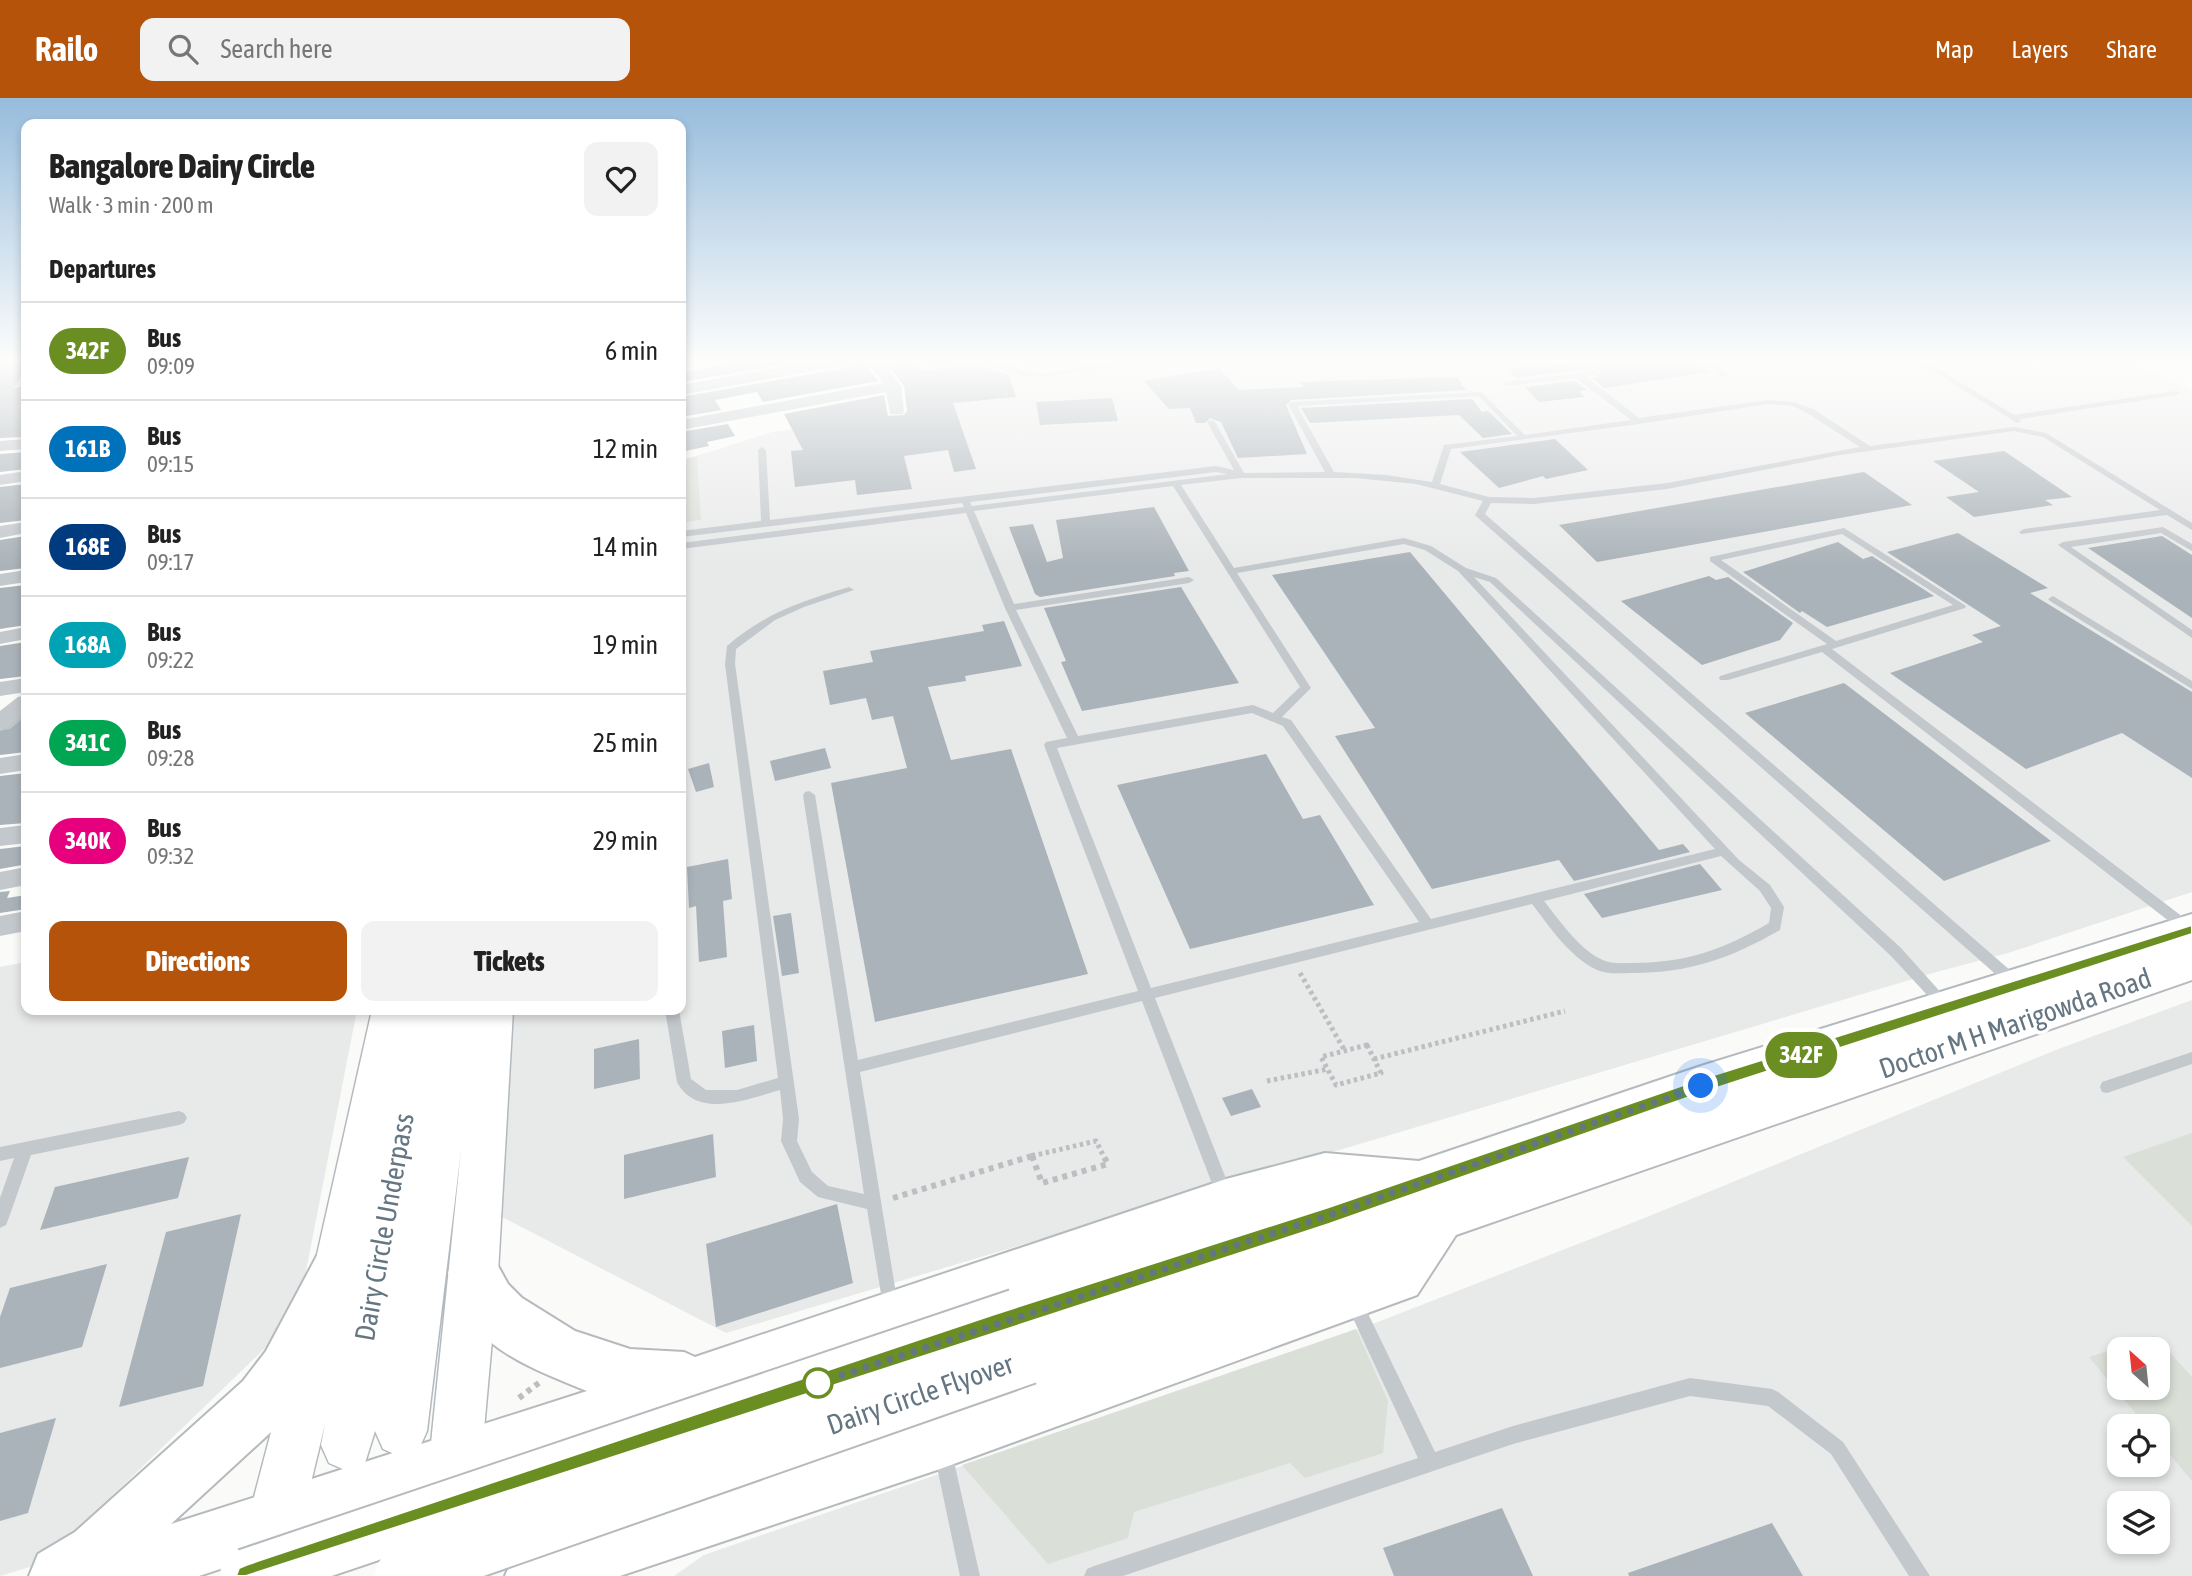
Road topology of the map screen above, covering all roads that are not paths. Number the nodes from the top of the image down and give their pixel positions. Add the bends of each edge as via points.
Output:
1 (1215, 429) edge
2 (1306, 429) edge
3 (1514, 429) edge
4 (1588, 429) edge
5 (1837, 429) edge
6 (2032, 430) joint
7 (1523, 438) junction
8 (0, 446) edge
9 (21, 446) edge
10 (1868, 449) junction
11 (762, 450) dead end
12 (1241, 475) junction
13 (1331, 475) junction
14 (21, 477) edge
15 (0, 480) edge
16 (1175, 483) junction
17 (1435, 486) junction
18 (1488, 500) junction
19 (967, 504) junction
20 (2168, 512) junction
21 (766, 523) junction
22 (2192, 527) edge
23 (21, 529) edge
24 (2024, 532) dead end
25 (0, 533) edge
26 (686, 533) edge
27 (686, 544) edge
28 (2192, 548) edge
29 (1461, 569) junction
30 (1231, 571) junction
31 (21, 577) edge
32 (0, 580) edge
33 (1189, 580) dead end
34 (849, 590) dead end
35 (2053, 599) dead end
36 (1010, 608) junction
37 (21, 635) edge
38 (2192, 635) edge
39 (0, 638) edge
40 (1830, 647) junction
41 (1724, 678) dead end
42 (21, 686) edge
43 (2192, 686) edge
44 (0, 689) edge
45 (21, 706) edge
46 (1274, 718) junction
47 (0, 722) edge
48 (1074, 740) junction
49 (21, 763) edge
50 (0, 765) edge
51 (809, 795) dead end
52 (21, 835) edge
53 (0, 837) edge
54 (1725, 851) junction
55 (21, 877) edge
56 (0, 881) edge
57 (1534, 898) junction
58 (21, 922) edge
59 (1427, 923) junction
60 (0, 926) edge
61 (2192, 941) edge
62 (2019, 987) junction
63 (1146, 993) junction
64 (1949, 1009) junction
65 (391, 1015) edge
66 (420, 1015) edge
67 (457, 1015) edge
68 (493, 1015) edge
69 (672, 1015) edge
70 (2192, 1058) edge
71 (852, 1068) junction
72 (786, 1082) junction
73 (2107, 1087) dead end
74 (179, 1118) dead end
75 (25, 1149) junction
76 (0, 1154) edge
77 (1431, 1200) junction
78 (1226, 1202) junction
79 (875, 1204) junction
80 (0, 1220) edge
81 (1345, 1251) junction
82 (338, 1268) junction
83 (474, 1273) junction
84 (891, 1317) junction
85 (706, 1381) junction
86 (401, 1431) dead end
87 (940, 1440) junction
88 (347, 1445) dead end
89 (455, 1463) junction
90 (1431, 1464) junction
91 (275, 1520) junction
92 (683, 1523) junction
93 (60, 1576) edge
94 (106, 1576) edge
95 (247, 1576) edge
96 (263, 1576) edge
97 (402, 1576) edge
98 (444, 1576) edge
99 (536, 1576) edge
100 (603, 1576) edge
101 (970, 1576) edge
102 (1094, 1576) edge
103 (1920, 1576) edge

1 - 12 lane
2 - 13 lane
3 - 7 lane
4 - 7 lane
5 - 10 lane
6 - 10 lane
6 - 20 lane
7 - 17 lane via 1447,447
8 - 9 street
10 - 18 lane via 1667,486 1534,501
11 - 21 lane
12 - 13 lane
12 - 16 lane
12 - 19 lane via 1216,469
13 - 17 lane
14 - 15 street
16 - 19 lane
16 - 30 lane
17 - 18 lane
18 - 62 lane via 1480,515
19 - 21 lane
19 - 27 lane
19 - 36 lane
20 - 22 lane
20 - 24 lane
21 - 26 lane
23 - 25 street
28 - 38 lane via 2164,530 2063,545
29 - 30 lane via 1428,548 1404,541
29 - 54 lane
29 - 64 lane via 1493,580 1896,951
30 - 46 lane via 1306,688
31 - 32 street
33 - 36 lane
34 - 72 lane via 796,605 746,633 731,648
35 - 43 lane
36 - 48 lane
37 - 39 street
40 - 40 lane via 1961,606 1844,531 1713,559
40 - 41 lane
40 - 61 lane
42 - 44 street
45 - 47 street
46 - 48 lane via 1253,709
46 - 59 lane via 1287,723
48 - 63 lane via 1050,745
49 - 50 street
51 - 71 lane
52 - 53 street
54 - 57 lane
54 - 57 lane via 1765,888 1778,907 1775,926 1737,949 1690,964 1604,967 1572,943
55 - 56 street
57 - 59 lane
58 - 60 street
59 - 63 lane
61 - 62 main road, Doctor M H Marigowda Road
61 - 77 main road, Doctor M H Marigowda Road
62 - 64 main road, Doctor M H Marigowda Road
63 - 71 lane
63 - 78 lane
64 - 77 main road, Doctor M H Marigowda Road via 1701,1086
65 - 82 main road
66 - 88 main road, Dairy Circle Underpass
67 - 86 main road, Dairy Circle Underpass
68 - 83 main road
69 - 72 lane via 684,1083 704,1097 737,1096
70 - 73 lane
71 - 79 lane
72 - 79 lane via 789,1141 806,1177 824,1192
74 - 75 lane
75 - 76 lane
75 - 80 lane
77 - 78 main road via 1325,1175
77 - 81 main road, Dairy Circle Flyover
77 - 81 main road via 1399,1277
78 - 84 main road
79 - 84 lane
81 - 87 main road
81 - 90 lane
81 - 95 main road, Dairy Circle Flyover, bridge via 1018,1316
81 - 97 main road, Dairy Circle Flyover, bridge
82 - 91 main road
82 - 93 main road via 291,1360 262,1401 96,1553
83 - 85 main road via 493,1307 511,1324 599,1370 631,1377
83 - 89 main road
84 - 85 main road
85 - 89 main road
87 - 92 main road
87 - 101 lane
89 - 91 main road
89 - 98 main road
90 - 102 lane
90 - 103 lane via 1513,1435 1690,1387 1772,1398 1836,1448
91 - 94 main road
91 - 96 main road
92 - 99 main road
92 - 100 main road

